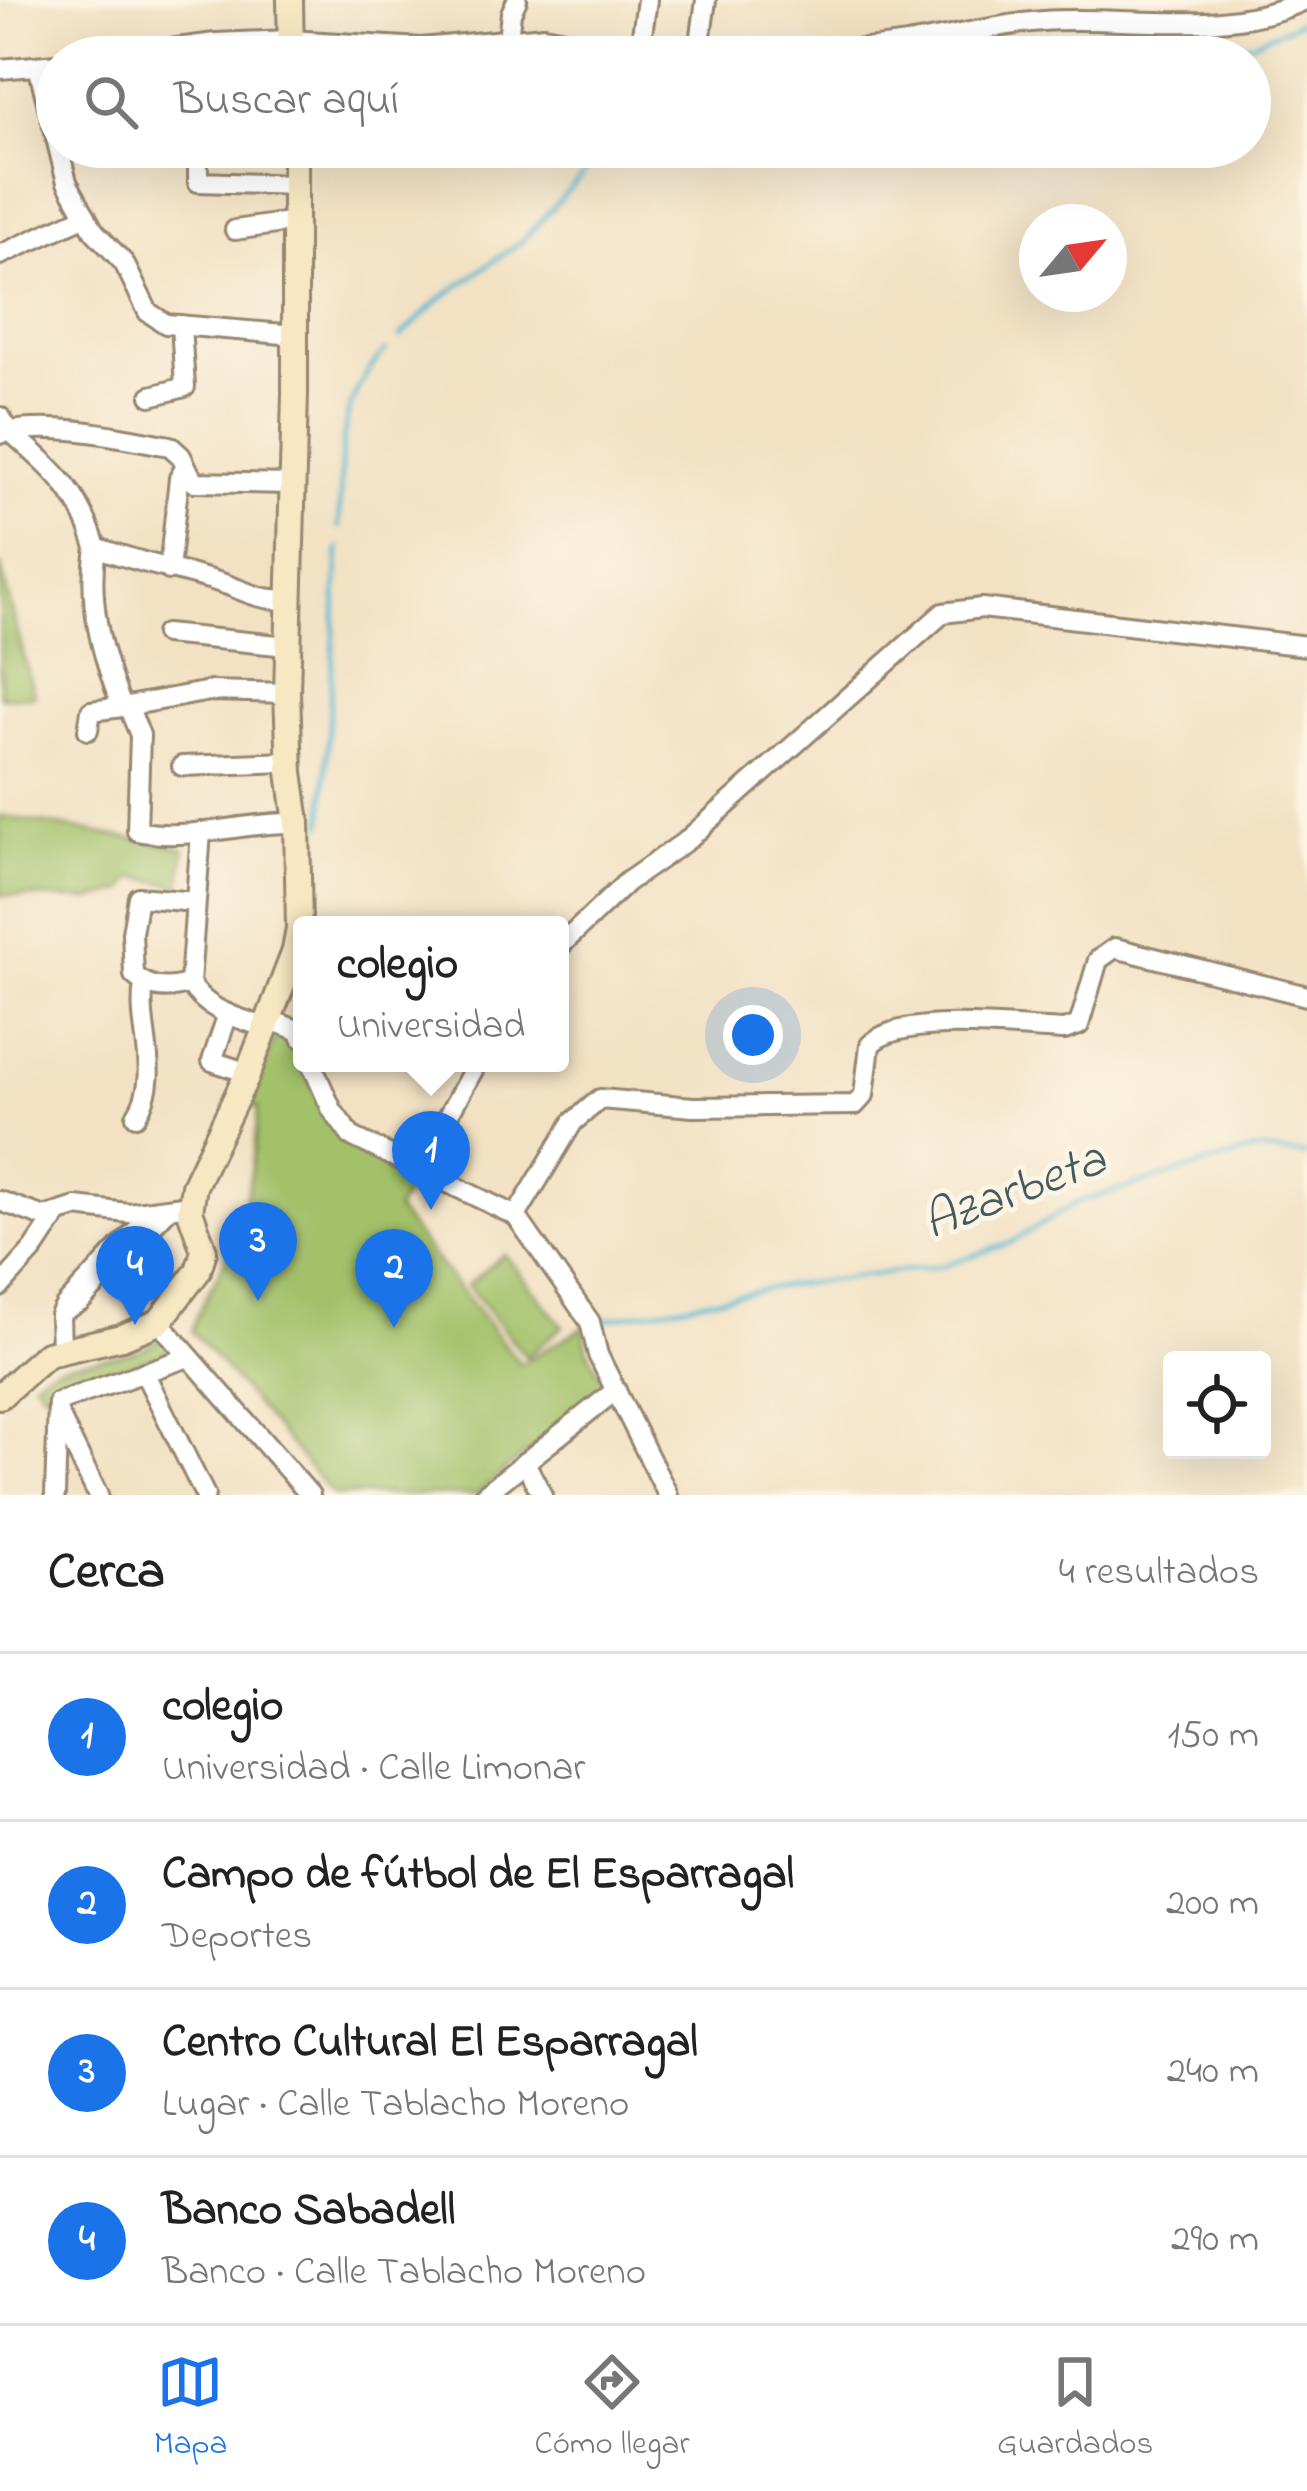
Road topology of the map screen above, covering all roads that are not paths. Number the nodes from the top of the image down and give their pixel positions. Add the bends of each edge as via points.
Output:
1 (290, 0) edge
2 (647, 0) edge
3 (706, 0) edge
4 (1222, 0) edge
5 (1305, 0) edge
6 (514, 2) edge
7 (1220, 22) junction
8 (291, 36) edge
9 (508, 36) edge
10 (645, 36) edge
11 (703, 36) edge
12 (947, 36) edge
13 (36, 67) edge
14 (2, 72) edge
15 (66, 168) edge
16 (198, 168) edge
17 (296, 168) edge
18 (296, 185) junction
19 (86, 216) junction
20 (296, 221) junction
21 (235, 230) dead end
22 (0, 255) edge
23 (181, 325) junction
24 (295, 335) junction
25 (151, 396) dead end
26 (3, 427) edge
27 (186, 466) junction
28 (292, 484) junction
29 (96, 547) junction
30 (169, 570) junction
31 (287, 600) junction
32 (165, 634) dead end
33 (288, 646) junction
34 (1307, 646) edge
35 (287, 693) junction
36 (125, 706) junction
37 (88, 730) dead end
38 (289, 762) junction
39 (182, 766) dead end
40 (297, 823) junction
41 (201, 832) junction
42 (195, 902) junction
43 (298, 916) edge
44 (569, 937) edge
45 (293, 952) edge
46 (190, 983) junction
47 (144, 984) junction
48 (1307, 996) edge
49 (228, 1014) junction
50 (268, 1024) junction
51 (293, 1029) edge
52 (316, 1072) edge
53 (472, 1072) edge
54 (248, 1073) junction
55 (136, 1116) dead end
56 (418, 1171) junction
57 (1, 1205) edge
58 (172, 1208) junction
59 (58, 1213) junction
60 (516, 1216) junction
61 (0, 1287) edge
62 (159, 1322) junction
63 (62, 1349) junction
64 (189, 1357) junction
65 (144, 1372) junction
66 (616, 1390) junction
67 (0, 1396) edge
68 (56, 1409) junction
69 (526, 1462) junction
70 (55, 1495) edge
71 (98, 1495) edge
72 (205, 1495) edge
73 (310, 1495) edge
74 (484, 1495) edge
75 (542, 1495) edge
76 (668, 1495) edge

1 - 8 main road
2 - 10 street
3 - 11 street
4 - 7 street
5 - 7 street
6 - 9 street
7 - 12 street via 1027,22
13 - 14 street
15 - 19 street
16 - 18 street via 198,182
17 - 18 main road
18 - 20 main road
19 - 22 street
19 - 23 street via 124,263 148,312
20 - 21 street
20 - 24 main road
23 - 24 street
23 - 25 street via 185,387
24 - 28 main road
26 - 27 street via 170,446
26 - 29 street via 70,488
27 - 28 street via 194,482
27 - 30 street
28 - 31 main road
29 - 30 street
29 - 36 street via 91,579 103,658
30 - 31 street via 256,599
31 - 33 main road
32 - 33 street
33 - 35 main road
34 - 44 street via 982,608 943,614
35 - 36 street via 210,691
35 - 38 main road
36 - 37 street via 91,711
36 - 41 street via 140,735 137,830 167,837
38 - 39 street
38 - 40 main road
40 - 41 street
40 - 43 main road
41 - 42 street
42 - 46 street
42 - 47 street via 138,897 134,975
45 - 50 main road
46 - 47 street
46 - 49 street
47 - 55 street via 151,1055
48 - 60 street via 1115,948 1098,960 1079,1025 885,1033 870,1045 864,1095 855,1105 600,1100 573,1122
49 - 50 street
49 - 54 street via 212,1061
50 - 51 street
50 - 54 main road
52 - 56 street via 345,1131
53 - 56 street
54 - 58 main road via 197,1177
56 - 60 street
57 - 59 street
58 - 59 street
58 - 62 main road via 204,1258
58 - 63 street via 60,1315
59 - 61 street
60 - 66 street via 590,1322
62 - 63 main road
62 - 64 street
63 - 67 main road
64 - 65 street
64 - 73 street
65 - 68 street via 63,1398
65 - 72 street
66 - 69 street
66 - 76 street
68 - 70 street
68 - 71 street
69 - 74 street
69 - 75 street

